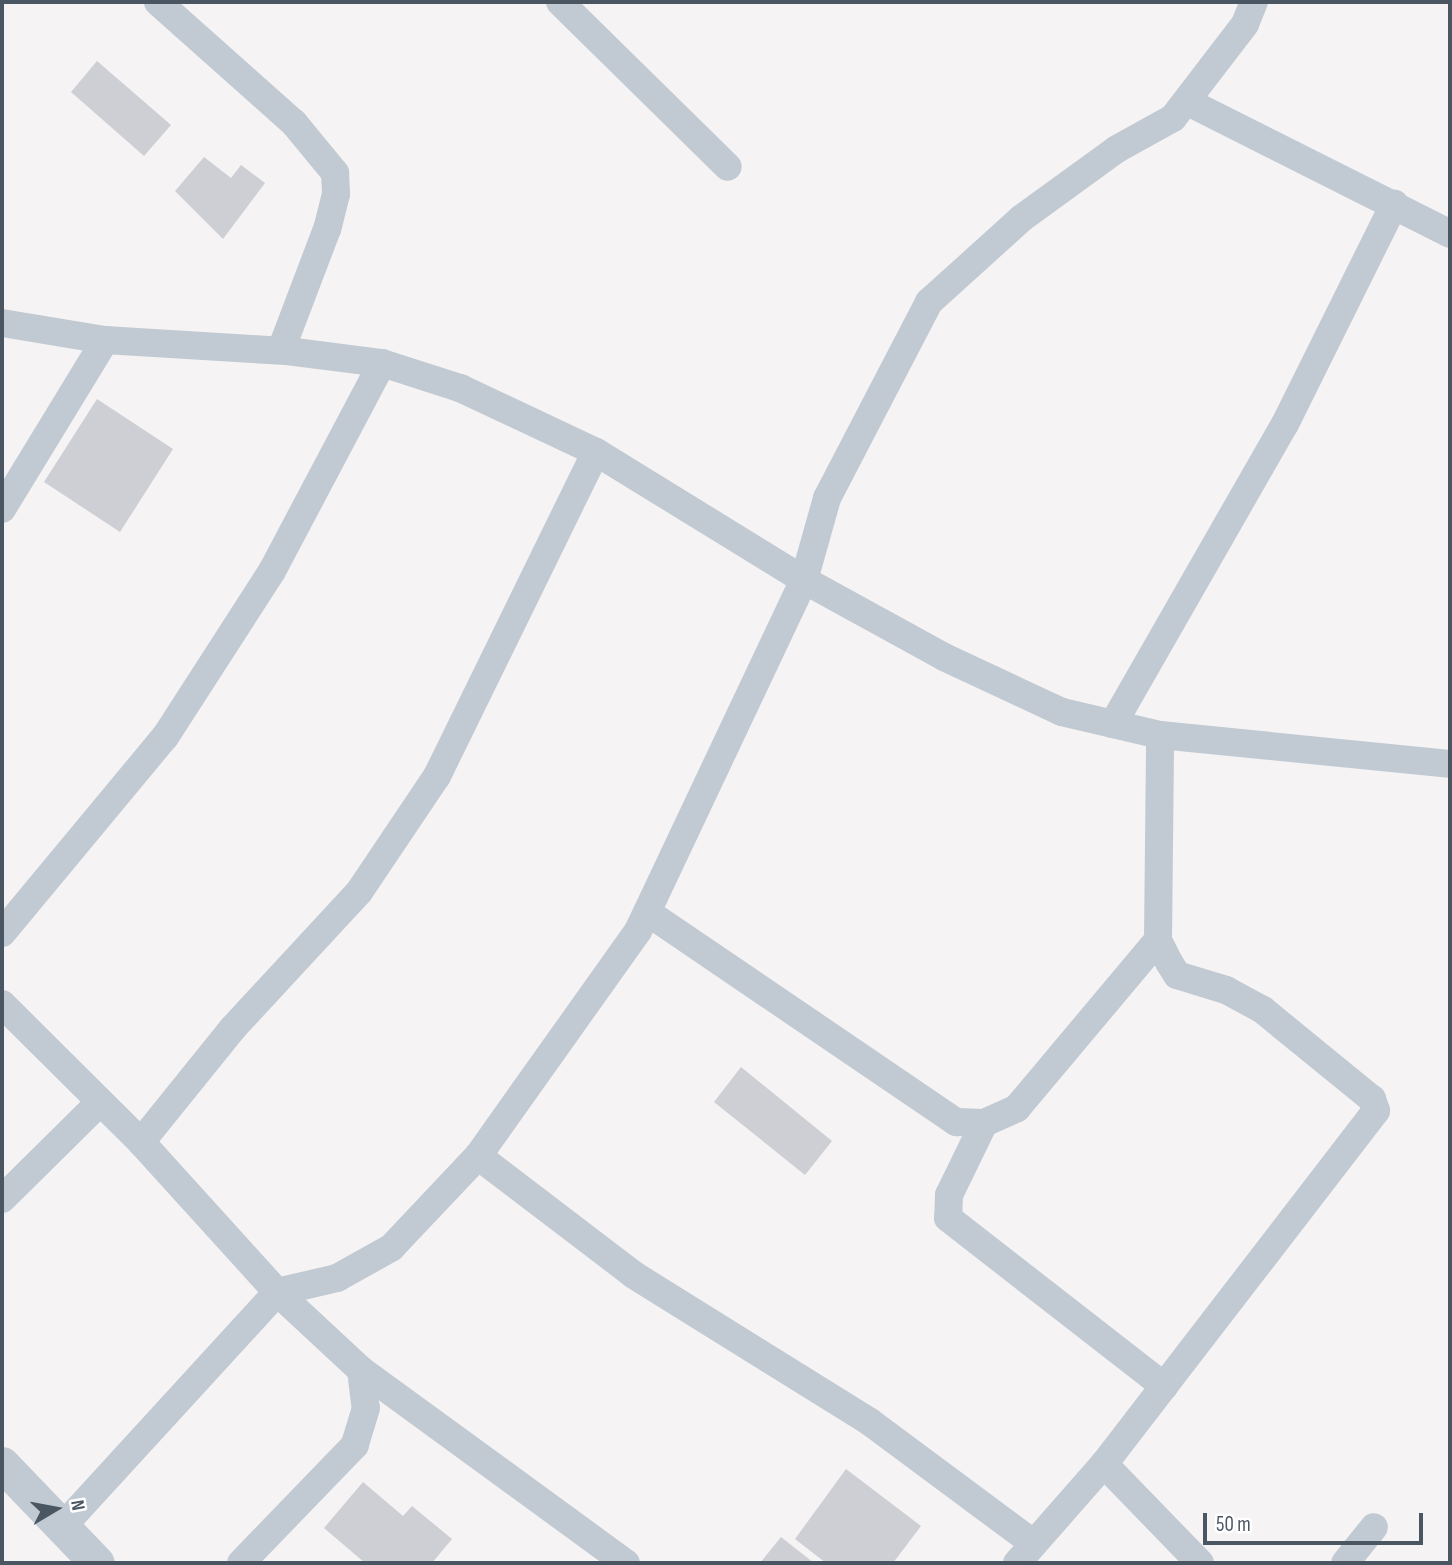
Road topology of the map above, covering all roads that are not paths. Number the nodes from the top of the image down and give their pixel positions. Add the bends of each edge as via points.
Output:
1 (158, 2) edge
2 (560, 2) edge
3 (1254, 2) edge
4 (1188, 102) junction
5 (728, 167) dead end
6 (1394, 204) junction
7 (1450, 234) edge
8 (2, 323) edge
9 (105, 340) junction
10 (281, 350) junction
11 (382, 363) junction
12 (596, 452) junction
13 (2, 509) edge
14 (804, 580) junction
15 (1113, 723) junction
16 (1160, 735) junction
17 (1450, 764) edge
18 (648, 912) junction
19 (2, 933) edge
20 (1158, 940) junction
21 (2, 1004) edge
22 (100, 1102) junction
23 (984, 1123) junction
24 (141, 1142) junction
25 (478, 1156) junction
26 (2, 1199) edge
27 (277, 1292) junction
28 (361, 1370) junction
29 (1164, 1386) junction
30 (2, 1464) edge
31 (1104, 1464) junction
32 (62, 1527) junction
33 (1374, 1527) dead end
34 (1026, 1554) edge
35 (97, 1563) edge
36 (241, 1563) edge
37 (626, 1563) edge
38 (1200, 1563) edge
39 (1345, 1563) edge

1 - 10 street via 294,123 335,173 336,194 327,229
2 - 5 street
3 - 4 street via 1245,24
4 - 6 street
4 - 14 street via 1173,118 1117,149 1021,218 929,302 827,498
6 - 7 street
6 - 15 street via 1285,424
8 - 9 street
9 - 10 street
9 - 13 street
10 - 11 street
11 - 12 street via 460,388
11 - 19 street via 272,571 165,737
12 - 14 street
12 - 24 street via 438,775 359,892 233,1028
14 - 15 street via 944,657 1050,706
14 - 18 street
15 - 16 street
16 - 17 street
16 - 20 street
18 - 23 street via 956,1122
18 - 25 street
20 - 23 street via 1017,1108
20 - 29 street via 1177,975 1226,990 1263,1010 1372,1100 1376,1111
21 - 22 street
22 - 24 street
22 - 26 street
23 - 29 street via 949,1195 948,1218
24 - 27 street
25 - 27 street via 391,1248 337,1278
25 - 34 street via 634,1275 870,1422
27 - 28 street
27 - 32 street
28 - 36 street via 366,1408 355,1445
28 - 37 street
29 - 31 street
30 - 32 street
31 - 34 street
31 - 38 street
32 - 35 street
33 - 39 street

